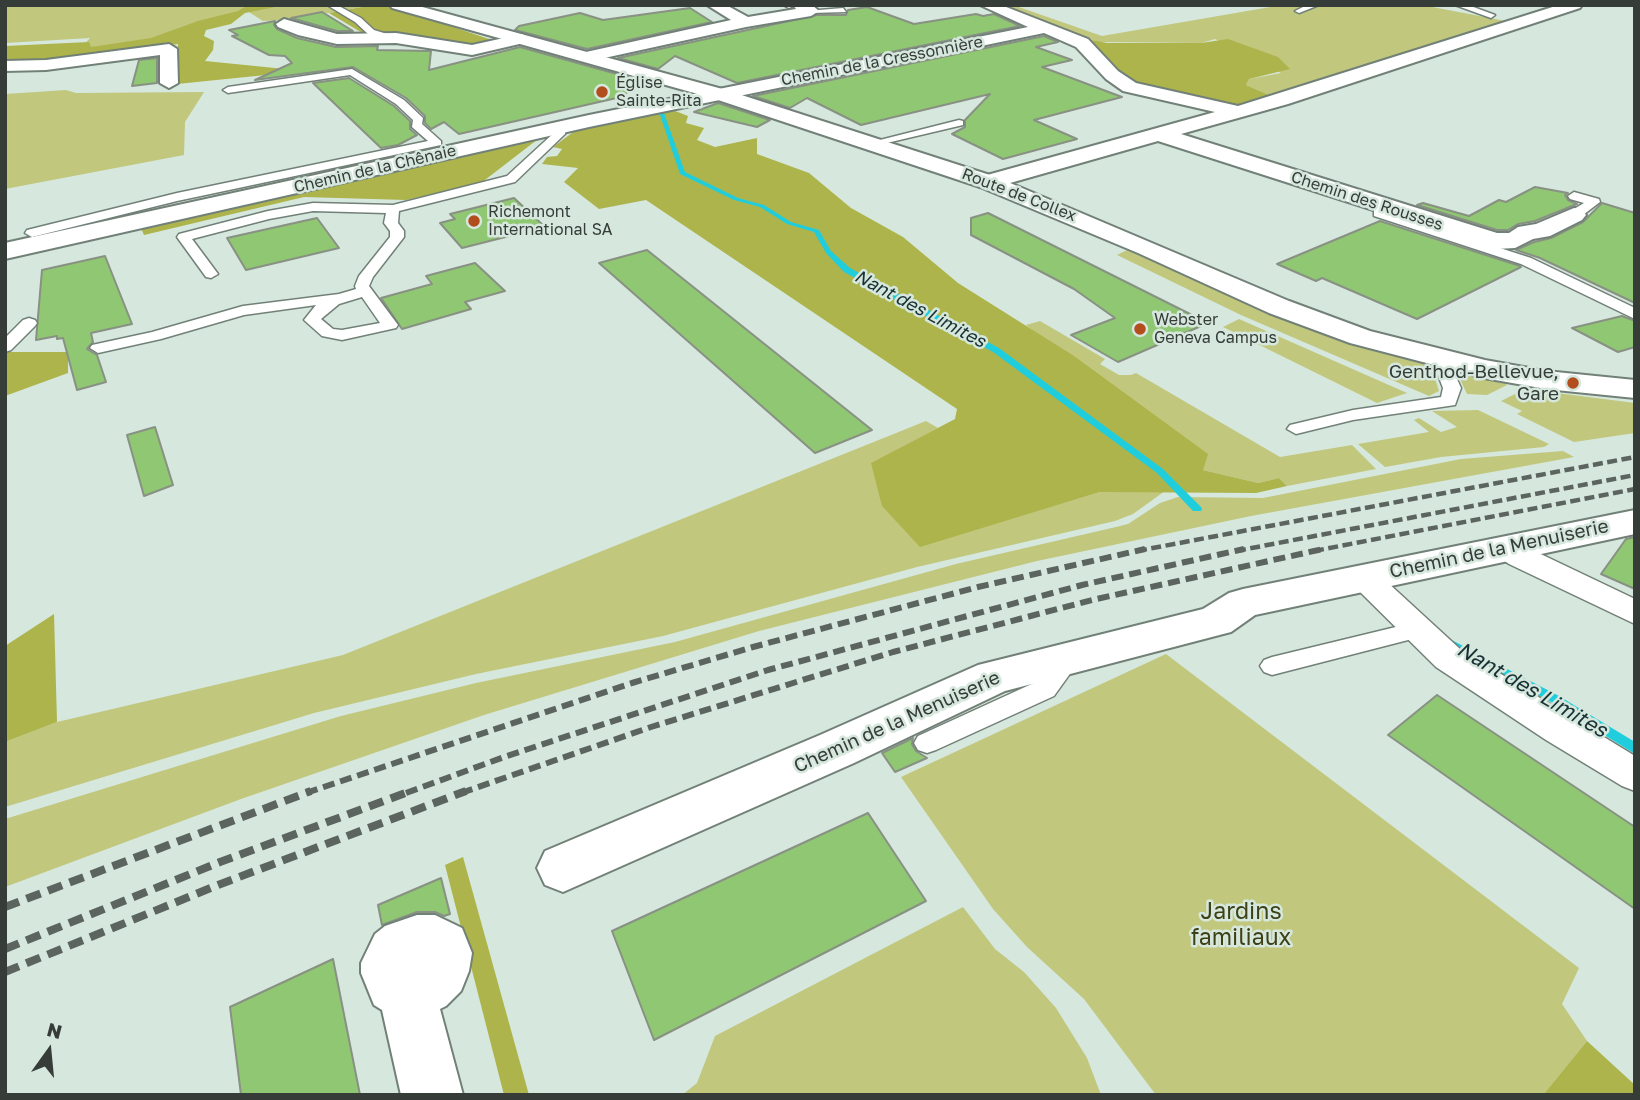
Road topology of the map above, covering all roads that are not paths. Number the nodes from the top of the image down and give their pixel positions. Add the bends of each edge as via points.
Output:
1 (331, 5) edge
2 (397, 5) edge
3 (987, 5) edge
4 (1315, 5) edge
5 (1460, 5) edge
6 (1575, 5) edge
7 (797, 7) edge
8 (722, 9) edge
9 (843, 10) dead end
10 (1299, 10) dead end
11 (1491, 15) dead end
12 (746, 22) junction
13 (284, 24) dead end
14 (1045, 28) junction
15 (396, 38) junction
16 (522, 38) junction
17 (586, 57) junction
18 (5, 66) edge
19 (169, 83) dead end
20 (228, 90) dead end
21 (719, 94) junction
22 (1240, 113) junction
23 (959, 123) dead end
24 (562, 127) junction
25 (1158, 135) junction
26 (874, 143) junction
27 (413, 155) junction
28 (988, 182) junction
29 (1574, 205) dead end
30 (393, 209) junction
31 (1379, 213) dead end
32 (5, 236) edge
33 (32, 239) junction
34 (5, 251) edge
35 (211, 274) dead end
36 (364, 291) junction
37 (342, 297) junction
38 (286, 305) junction
39 (1635, 314) edge
40 (312, 320) junction
41 (29, 323) dead end
42 (91, 343) dead end
43 (5, 346) edge
44 (1440, 359) junction
45 (1635, 390) edge
46 (1296, 429) dead end
47 (1635, 522) edge
48 (1506, 547) junction
49 (1363, 577) junction
50 (1635, 613) edge
51 (1404, 634) dead end
52 (1070, 657) junction
53 (1272, 666) dead end
54 (927, 743) dead end
55 (1635, 775) edge
56 (563, 868) dead end
57 (407, 993) dead end
58 (432, 1095) edge

1 - 15 lane via 371,32
2 - 16 street, Route de Collex
3 - 14 street
4 - 10 lane
5 - 11 lane
6 - 22 street
7 - 8 street
7 - 9 lane
7 - 12 street
8 - 12 street
12 - 17 street
13 - 15 street via 337,39
14 - 21 street, Chemin de la Cressonnière
14 - 22 street via 1086,46 1130,87
15 - 16 street via 472,50
16 - 17 street, Route de Collex
17 - 21 street, Route de Collex
18 - 19 street via 169,49
20 - 27 lane, Chemin de la Chênaie via 352,72 400,102 419,120 416,125 437,143
21 - 24 street, Chemin de la Chênaie
21 - 26 street, Route de Collex
22 - 25 street
23 - 26 lane
24 - 27 street, Chemin de la Chênaie
24 - 30 lane via 511,179
25 - 28 street
25 - 29 street, Chemin des Rousses via 1495,241 1541,231
26 - 28 street, Route de Collex
27 - 33 street, Chemin de la Chênaie
28 - 44 street, Route de Collex via 1311,320
30 - 35 lane via 313,207 184,237
30 - 36 lane via 391,223 397,237 366,276
31 - 39 lane via 1526,261
32 - 33 street, Chemin de la Chênaie
33 - 34 street, Chemin de la Chênaie
36 - 37 lane
36 - 40 lane via 390,325 342,335 323,330
37 - 38 lane
37 - 40 lane
38 - 40 lane
38 - 42 lane via 191,325 190,315
41 - 43 lane
44 - 45 street, Route de Collex via 1546,380
44 - 46 lane via 1452,388 1449,401 1353,415
47 - 48 street, Chemin de la Menuiserie
48 - 49 street, Chemin de la Menuiserie
48 - 50 street
49 - 52 street, Chemin de la Menuiserie via 1243,603 1216,621
49 - 55 street, Chemin de la Menuiserie via 1448,658
51 - 53 lane
52 - 54 lane via 1045,689
52 - 56 street, Chemin de la Menuiserie via 994,677
57 - 58 street

